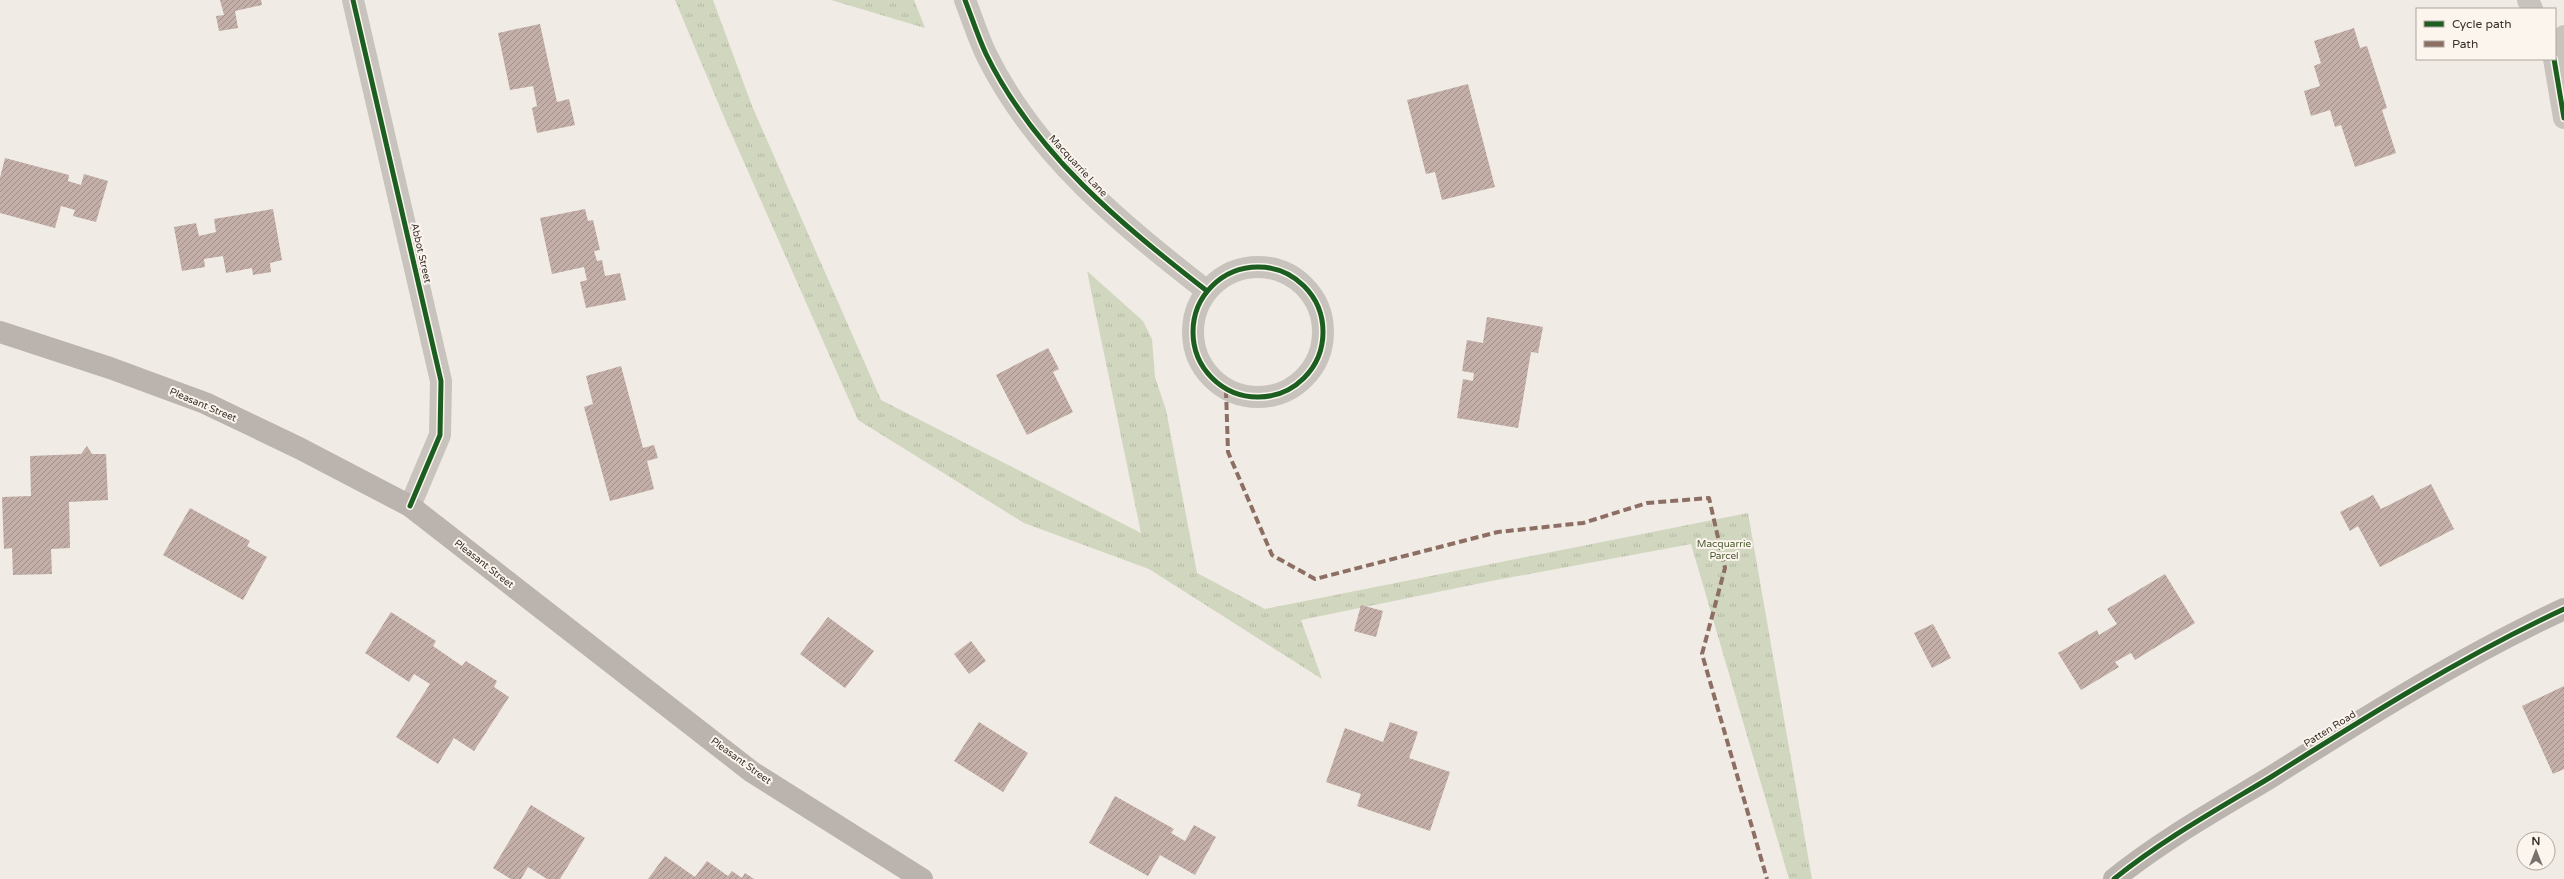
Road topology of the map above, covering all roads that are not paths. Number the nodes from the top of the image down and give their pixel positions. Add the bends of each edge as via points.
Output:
1 (353, 0) edge
2 (965, 0) edge
3 (2564, 36) edge
4 (2556, 53) edge
5 (2554, 60) edge
6 (2564, 118) edge
7 (1207, 291) junction
8 (0, 332) edge
9 (410, 506) junction
10 (2564, 609) edge
11 (922, 879) edge
12 (2114, 879) edge

1 - 9 street, Abbot Street via 441,381 440,435
2 - 7 street, Macquarrie Lane via 986,54 1016,104 1050,151 1113,215
3 - 4 street
5 - 6 street
7 - 7 street via 1196,312 1192,334 1197,356 1209,376 1226,390 1248,397 1271,397 1292,388 1309,374 1319,356 1322,316 1313,297 1300,282 1282,271 1262,267 1241,269 1222,278
8 - 9 main road, Pleasant Street via 110,368 205,404 299,448
9 - 11 main road, Pleasant Street via 752,772
10 - 12 main road, Patten Road via 2478,652 2391,701 2202,820

